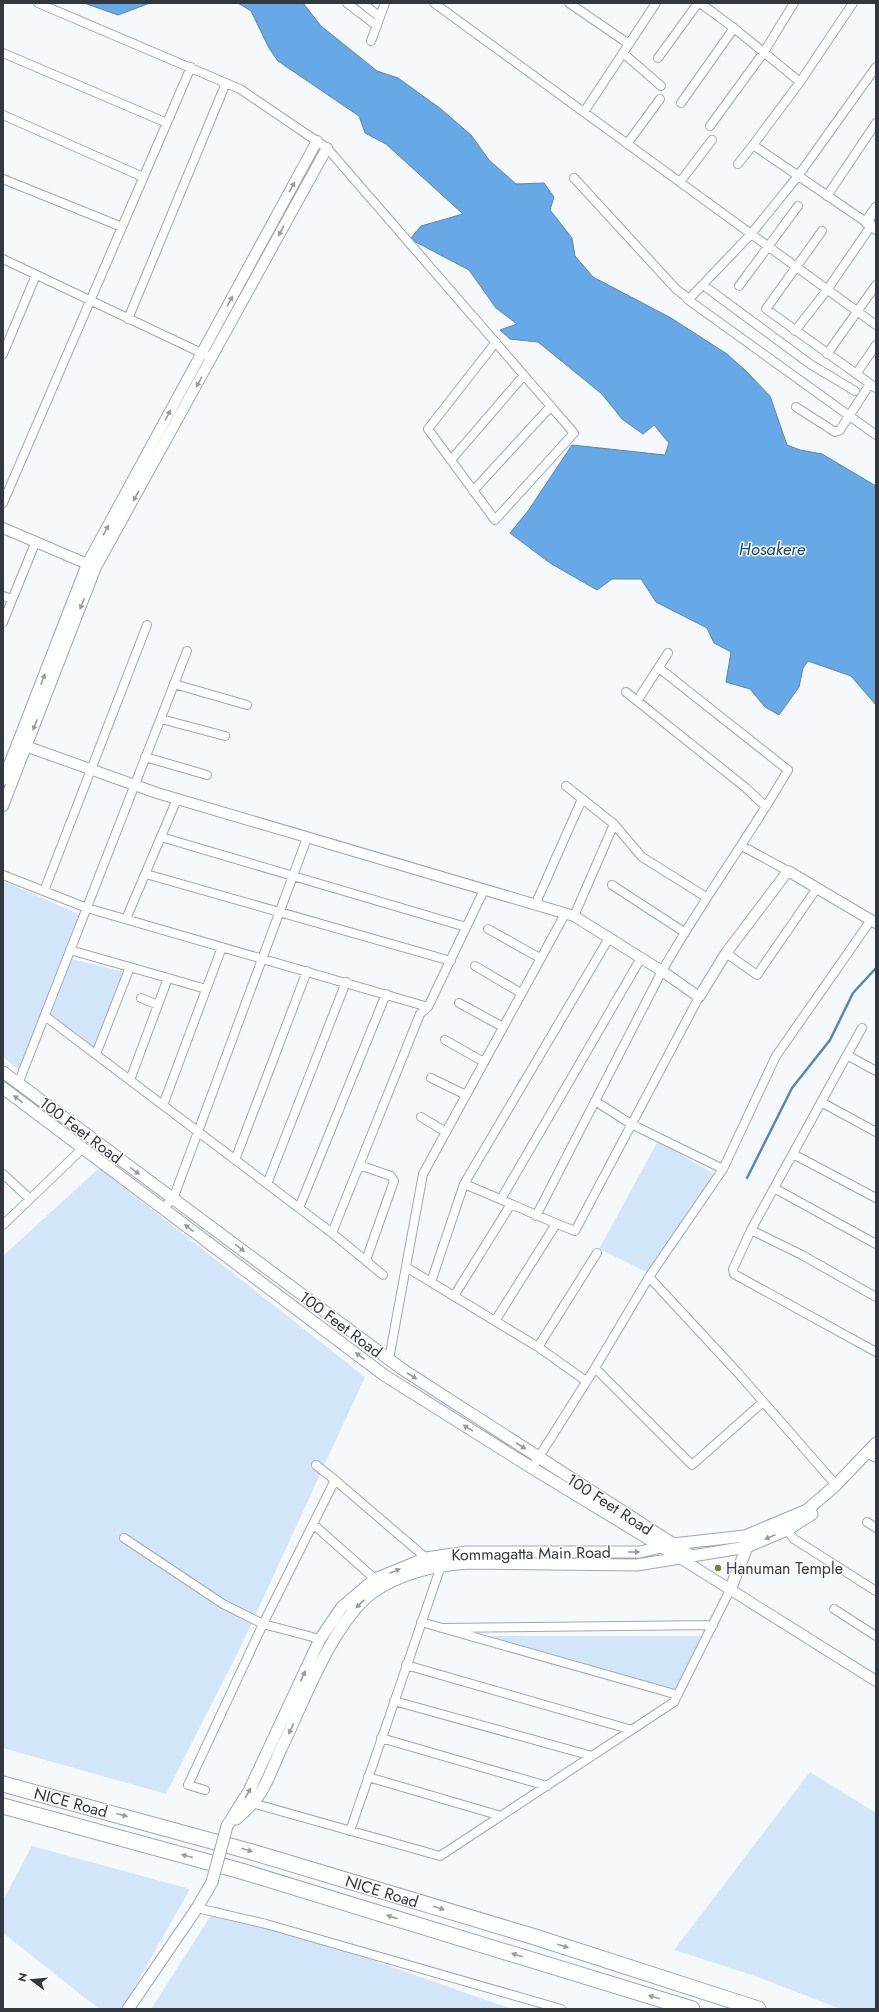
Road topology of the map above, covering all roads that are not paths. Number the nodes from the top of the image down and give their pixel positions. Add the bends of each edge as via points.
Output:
1 (38, 3) edge
2 (347, 3) edge
3 (362, 3) edge
4 (385, 3) edge
5 (434, 3) edge
6 (569, 3) edge
7 (656, 3) edge
8 (699, 3) edge
9 (794, 3) edge
10 (853, 3) edge
11 (380, 17) junction
12 (377, 26) junction
13 (734, 28) junction
14 (371, 41) dead end
15 (629, 44) junction
16 (764, 52) junction
17 (623, 53) junction
18 (3, 54) edge
19 (658, 58) dead end
20 (191, 67) junction
21 (876, 67) edge
22 (800, 82) junction
23 (226, 83) junction
24 (661, 86) dead end
25 (660, 98) dead end
26 (681, 103) dead end
27 (584, 112) junction
28 (3, 115) edge
29 (166, 123) junction
30 (876, 123) edge
31 (710, 126) dead end
32 (712, 140) dead end
33 (317, 142) junction
34 (627, 144) junction
35 (753, 145) junction
36 (326, 148) junction
37 (738, 164) dead end
38 (798, 176) junction
39 (143, 177) junction
40 (574, 178) dead end
41 (3, 179) edge
42 (680, 182) junction
43 (828, 196) junction
44 (798, 206) dead end
45 (876, 208) edge
46 (871, 226) edge
47 (122, 227) junction
48 (822, 231) dead end
49 (751, 234) junction
50 (768, 247) junction
51 (3, 259) edge
52 (796, 267) junction
53 (36, 275) junction
54 (703, 285) junction
55 (876, 285) edge
56 (739, 286) dead end
57 (827, 290) junction
58 (687, 299) junction
59 (90, 300) junction
60 (858, 312) junction
61 (128, 318) junction
62 (876, 325) edge
63 (795, 331) junction
64 (496, 342) junction
65 (876, 345) edge
66 (201, 353) junction
67 (3, 354) edge
68 (827, 354) junction
69 (212, 358) junction
70 (524, 374) junction
71 (856, 374) junction
72 (873, 386) edge
73 (855, 392) dead end
74 (552, 406) junction
75 (796, 407) dead end
76 (848, 416) junction
77 (876, 435) edge
78 (451, 460) junction
79 (473, 491) junction
80 (3, 504) edge
81 (3, 528) edge
82 (36, 541) junction
83 (92, 566) junction
84 (3, 596) edge
85 (12, 599) junction
86 (3, 622) edge
87 (147, 625) dead end
88 (187, 651) dead end
89 (668, 653) dead end
90 (659, 668) junction
91 (174, 684) junction
92 (626, 692) dead end
93 (637, 701) junction
94 (247, 705) dead end
95 (161, 719) junction
96 (225, 736) dead end
97 (22, 745) junction
98 (146, 757) junction
99 (92, 770) junction
100 (207, 776) dead end
101 (3, 780) edge
102 (135, 785) junction
103 (566, 786) dead end
104 (582, 798) junction
105 (176, 799) junction
106 (3, 806) edge
107 (766, 807) junction
108 (614, 824) junction
109 (161, 837) junction
110 (307, 838) junction
111 (742, 846) junction
112 (788, 871) junction
113 (146, 874) junction
114 (3, 875) edge
115 (293, 876) junction
116 (612, 886) dead end
117 (817, 888) junction
118 (484, 890) junction
119 (44, 891) junction
120 (706, 897) junction
121 (535, 905) junction
122 (87, 908) junction
123 (279, 912) junction
124 (570, 915) junction
125 (126, 919) junction
126 (874, 922) edge
127 (466, 927) junction
128 (488, 929) dead end
129 (684, 932) junction
130 (609, 938) junction
131 (222, 947) junction
132 (70, 950) junction
133 (726, 953) junction
134 (262, 957) junction
135 (540, 958) junction
136 (641, 958) junction
137 (451, 962) junction
138 (475, 966) dead end
139 (130, 967) junction
140 (307, 971) junction
141 (662, 971) junction
142 (168, 978) junction
143 (346, 982) junction
144 (206, 989) junction
145 (521, 993) junction
146 (386, 994) junction
147 (698, 997) junction
148 (141, 998) dead end
149 (459, 1003) dead end
150 (158, 1005) junction
151 (428, 1007) junction
152 (45, 1016) junction
153 (503, 1026) junction
154 (862, 1028) dead end
155 (446, 1040) dead end
156 (96, 1054) junction
157 (847, 1055) junction
158 (484, 1062) junction
159 (876, 1071) edge
160 (3, 1072) edge
161 (431, 1078) dead end
162 (130, 1080) junction
163 (18, 1084) junction
164 (3, 1088) edge
165 (466, 1096) junction
166 (595, 1101) junction
167 (821, 1102) junction
168 (163, 1105) junction
169 (421, 1117) dead end
170 (631, 1124) junction
171 (198, 1132) junction
172 (446, 1132) junction
173 (876, 1132) edge
174 (84, 1148) junction
175 (793, 1154) junction
176 (235, 1160) junction
177 (359, 1165) junction
178 (723, 1169) junction
179 (4, 1176) edge
180 (267, 1184) junction
181 (464, 1184) junction
182 (774, 1188) junction
183 (501, 1198) junction
184 (876, 1198) edge
185 (30, 1199) junction
186 (173, 1199) junction
187 (511, 1204) junction
188 (163, 1208) junction
189 (299, 1208) junction
190 (536, 1216) junction
191 (556, 1224) junction
192 (3, 1225) edge
193 (751, 1230) junction
194 (332, 1233) junction
195 (876, 1244) edge
196 (597, 1253) dead end
197 (366, 1260) junction
198 (406, 1268) junction
199 (383, 1275) dead end
200 (649, 1277) junction
201 (431, 1282) junction
202 (454, 1296) junction
203 (876, 1297) edge
204 (495, 1321) junction
205 (538, 1348) junction
206 (876, 1352) edge
207 (388, 1359) junction
208 (595, 1368) junction
209 (586, 1381) junction
210 (763, 1402) junction
211 (876, 1443) edge
212 (875, 1456) edge
213 (538, 1457) junction
214 (316, 1464) dead end
215 (532, 1468) junction
216 (335, 1480) junction
217 (836, 1485) junction
218 (867, 1522) dead end
219 (314, 1524) junction
220 (876, 1528) edge
221 (787, 1530) junction
222 (124, 1538) dead end
223 (746, 1542) junction
224 (673, 1544) junction
225 (662, 1547) junction
226 (692, 1556) junction
227 (680, 1558) junction
228 (442, 1560) junction
229 (427, 1563) junction
230 (375, 1578) junction
231 (730, 1590) junction
232 (876, 1591) edge
233 (834, 1609) dead end
234 (421, 1622) junction
235 (263, 1624) junction
236 (713, 1625) junction
237 (443, 1628) junction
238 (876, 1636) edge
239 (320, 1639) junction
240 (406, 1665) junction
241 (876, 1681) edge
242 (678, 1695) junction
243 (394, 1700) junction
244 (632, 1730) junction
245 (381, 1738) junction
246 (592, 1756) junction
247 (368, 1777) junction
248 (3, 1784) edge
249 (547, 1786) junction
250 (205, 1790) dead end
251 (252, 1803) junction
252 (3, 1806) edge
253 (500, 1816) junction
254 (227, 1826) junction
255 (350, 1831) junction
256 (197, 1908) junction
257 (128, 2009) edge
258 (561, 2009) edge
259 (692, 2009) edge
260 (758, 2009) edge

1 - 20 street
2 - 12 street
3 - 11 street
4 - 11 street
5 - 27 street
6 - 15 street
7 - 15 street
8 - 13 street
8 - 19 street
9 - 16 street
10 - 22 street
11 - 12 street
12 - 14 street
13 - 16 street
13 - 26 street
15 - 17 street
16 - 22 street
16 - 31 street
17 - 24 street
17 - 27 street
18 - 29 street
20 - 23 street
20 - 29 street
21 - 38 street
22 - 35 street
23 - 33 street via 240,89
23 - 61 street
25 - 34 street
27 - 34 street
28 - 39 street
29 - 39 street
30 - 43 street
32 - 42 street
33 - 36 street
66 -> 33 street
34 - 42 street
35 - 37 street
35 - 38 street
36 - 64 street
36 -> 69 street
38 - 43 street
38 - 49 street
39 - 47 street
40 - 58 street
41 - 47 street
42 - 49 street
43 - 46 street
44 - 50 street
45 - 46 street
46 - 57 street
47 - 59 street
48 - 52 street
49 - 50 street
49 - 54 street
50 - 52 street
50 - 56 street
51 - 53 street
52 - 57 street
52 - 63 street via 766,309
53 - 59 street
53 - 67 street
54 - 58 street
54 - 73 street via 810,364
55 - 60 street
57 - 60 street
57 - 63 street
58 - 76 street
59 - 61 street
59 - 80 street
60 - 62 street
60 - 68 street
61 - 66 street
63 - 68 street
64 - 70 street
64 - 78 street via 428,430
65 - 71 street
66 - 69 street
83 -> 66 street
68 - 71 street
69 -> 83 street
70 - 74 street
70 - 78 street
71 - 72 street
72 - 76 street
74 - 79 street
74 - 79 street via 574,433 495,520
75 - 76 street via 835,432 840,430
76 - 77 street
78 - 79 street
81 - 82 street
82 - 83 street
82 - 85 street
83 - 97 street
84 - 85 street
85 - 86 street
87 - 99 street
88 - 91 street
89 - 90 street
90 - 93 street
90 - 107 street via 788,770
91 - 94 street
91 - 95 street
92 - 93 street
93 - 107 street
95 - 96 street
95 - 98 street
97 - 99 street
97 - 101 street
97 - 106 street
98 - 100 street
98 - 102 street
99 - 102 street
99 - 119 street
102 - 105 street
102 - 122 street
103 - 104 street
104 - 108 street
104 - 121 street
105 - 109 street
105 - 110 street
107 - 111 street
108 - 120 street via 642,857
108 - 124 street
109 - 113 street
109 - 115 street
110 - 115 street
110 - 118 street
111 - 112 street
111 - 120 street
112 - 117 street
112 - 133 street
113 - 123 street
113 - 125 street
114 - 119 street
115 - 123 street
115 - 127 street
116 - 129 street
117 - 126 street
117 - 133 street via 757,975
118 - 121 street
118 - 127 street
119 - 122 street
120 - 129 street
121 - 124 street
122 - 125 street
122 - 132 street
123 - 134 street
123 - 137 street
124 - 130 street
124 - 135 street
125 - 131 street
126 - 178 street via 776,1056
127 - 137 street
128 - 135 street
129 - 141 street
130 - 136 street
130 - 181 street
131 - 134 street
131 - 144 street
132 - 139 street
132 - 152 street
133 - 147 street
134 - 140 street
134 - 171 street
135 - 145 street
136 - 141 street
136 - 183 street
137 - 151 street
138 - 145 street
139 - 142 street
139 - 156 street
140 - 143 street
140 - 176 street
141 - 147 street
141 - 166 street
142 - 144 street
142 - 150 street
143 - 146 street
143 - 180 street
144 - 168 street
145 - 153 street
146 - 151 street
146 - 189 street
147 - 170 street
148 - 150 street
149 - 153 street
150 - 162 street
151 - 177 street via 420,1014
152 - 156 street
152 - 163 street
153 - 158 street
154 - 157 street
155 - 158 street
156 - 162 street
157 - 159 street
157 - 167 street
158 - 165 street
160 - 163 main road, 100 Feet Road
161 - 165 street
162 - 168 street
163 -> 186 main road, 100 Feet Road
174 -> 164 main road, 100 Feet Road
165 - 172 street
166 - 170 street
166 - 190 street
167 - 173 street
167 - 175 street
168 - 171 street
169 - 172 street
170 - 178 street
170 - 191 street via 576,1231
171 - 176 street
171 - 186 street
172 - 198 street via 423,1174
174 - 185 street
174 - 188 main road, 100 Feet Road
175 - 182 street
175 - 184 street
176 - 180 street
177 - 194 street
177 - 197 street via 391,1176 394,1182
178 - 200 street
179 - 185 street
180 - 189 street
181 - 183 street
181 - 201 street
182 - 193 street
182 - 195 street
183 - 187 street
185 - 192 street
186 - 188 street
186 -> 207 main road, 100 Feet Road
187 - 190 street
187 - 202 street
215 -> 188 main road, 100 Feet Road via 384,1375
189 - 194 street
190 - 191 street
191 - 204 street
193 - 203 street via 802,1255
193 - 206 street via 733,1270 734,1274
194 - 197 street
196 - 205 street
197 - 199 street
198 - 201 street
198 - 207 street
200 - 208 street
200 - 210 street
201 - 202 street
202 - 204 street
204 - 205 street
205 - 209 street
207 -> 213 main road, 100 Feet Road
208 - 209 street
208 - 210 street via 692,1465
209 - 213 street
210 - 217 street
211 - 217 main road, Kommagatta Main Road
212 - 221 main road, Kommagatta Main Road via 811,1515
213 - 215 street
213 - 224 main road, 100 Feet Road
214 - 216 street
215 - 225 main road, 100 Feet Road
216 - 219 street
216 - 229 street
217 - 223 main road, Kommagatta Main Road via 806,1510
218 - 220 street
219 - 230 street
219 - 235 street
221 -> 223 main road, Kommagatta Main Road
221 - 232 street via 794,1539
222 - 235 street via 223,1604
223 - 224 main road, Kommagatta Main Road
223 - 226 main road, Kommagatta Main Road
223 - 231 main road
224 - 225 main road, Kommagatta Main Road
224 - 226 main road, 100 Feet Road
225 - 227 main road, 100 Feet Road
228 -> 225 main road, Kommagatta Main Road via 467,1552 640,1552
226 - 227 main road, Kommagatta Main Road
227 - 228 main road, Kommagatta Main Road via 637,1565 468,1563
227 - 231 street
228 - 229 main road, Kommagatta Main Road
228 - 234 street
230 -> 229 main road, Kommagatta Main Road
229 -> 251 main road, Kommagatta Main Road via 380,1588 352,1613 332,1643 260,1795
230 - 239 main road, Kommagatta Main Road via 342,1607
231 - 236 street
231 - 241 street
233 - 238 street
234 - 237 street
234 - 240 street
235 - 239 street
235 - 250 street via 188,1785
236 - 237 street
236 - 242 street
237 - 242 street
254 -> 239 main road, Kommagatta Main Road via 250,1791
240 - 243 street
240 - 244 street
242 - 244 street via 674,1702
243 - 245 street
243 - 246 street
244 - 246 street
245 - 247 street
245 - 249 street
246 - 249 street
247 - 253 street
247 - 255 street
248 -> 260 highway, NICE Road via 260,1854 535,1937
249 - 253 street
251 - 254 main road, Kommagatta Main Road
251 - 255 street
259 -> 252 highway, NICE Road via 241,1871
253 - 255 street via 440,1856
254 - 256 main road, Kommagatta Main Road, bridge via 212,1882
256 - 257 main road, Kommagatta Main Road
256 - 258 street via 266,1924

